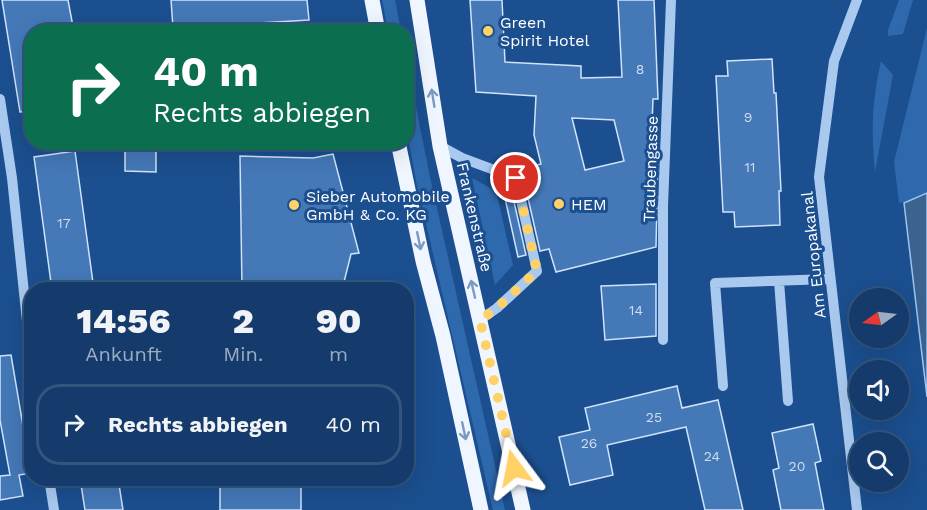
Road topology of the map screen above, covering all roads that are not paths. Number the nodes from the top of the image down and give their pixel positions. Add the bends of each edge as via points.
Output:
1 (372, 0) edge
2 (417, 0) edge
3 (671, 0) edge
4 (857, 0) edge
5 (376, 24) edge
6 (0, 99) edge
7 (440, 146) junction
8 (400, 150) edge
9 (830, 279) junction
10 (779, 281) junction
11 (24, 292) edge
12 (480, 320) junction
13 (663, 340) dead end
14 (723, 386) dead end
15 (788, 400) dead end
16 (50, 486) edge
17 (54, 510) edge
18 (481, 510) edge
19 (523, 510) edge
20 (857, 510) edge

1 - 5 main road
7 -> 2 main road, Frankenstraße
3 - 13 street, Traubengasse via 663,206
4 - 9 street, Am Europakanal via 834,61 819,177
6 - 11 street
12 -> 7 main road, Frankenstraße
7 - 12 street via 516,178 537,271
8 -> 18 main road
9 - 10 street
9 - 20 street, Am Europakanal
10 - 14 street via 715,283
10 - 15 street
12 - 19 main road, Frankenstraße
16 - 17 street

